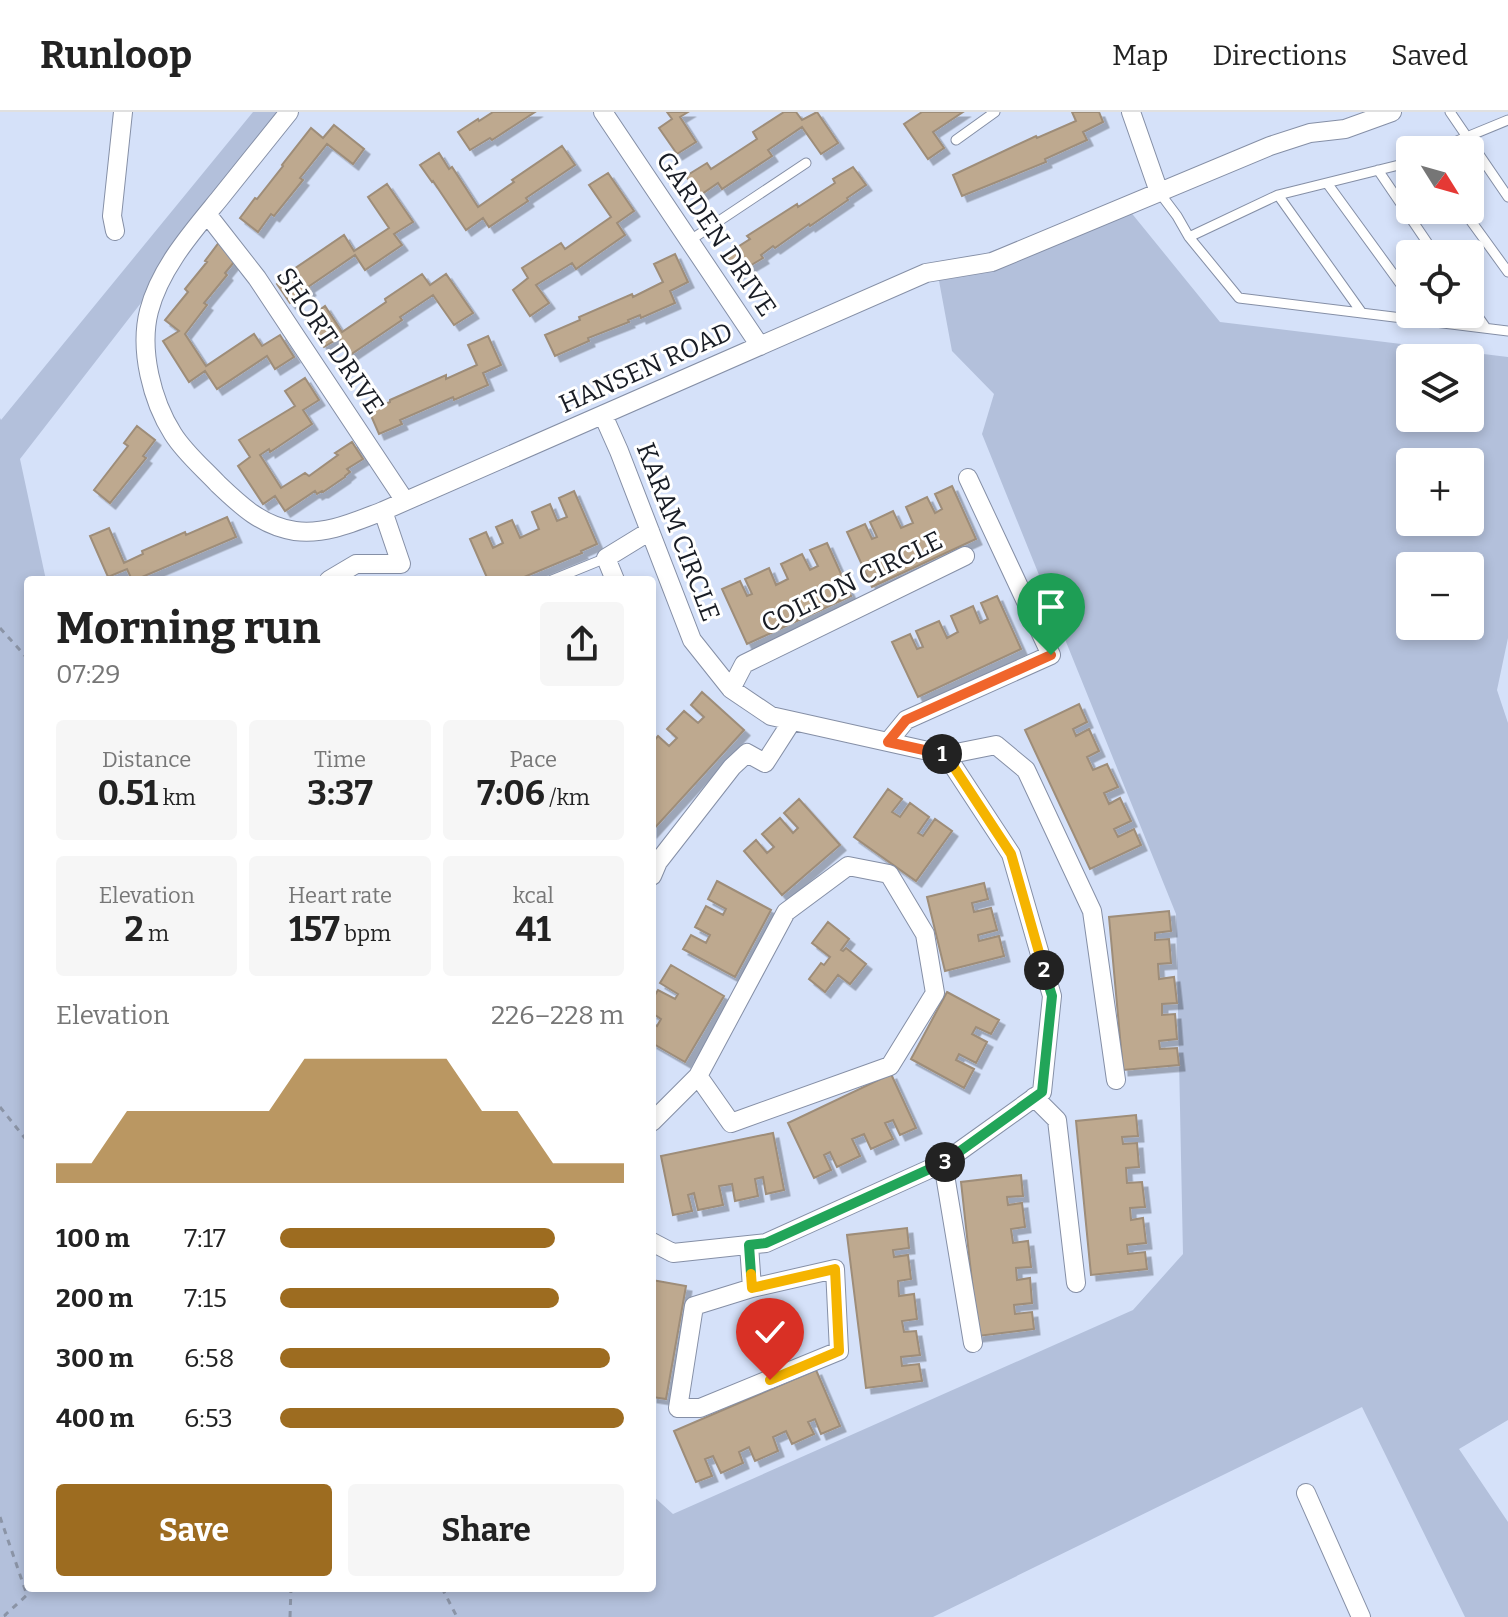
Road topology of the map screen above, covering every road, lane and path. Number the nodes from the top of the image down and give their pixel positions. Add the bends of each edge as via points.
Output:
1 (123, 112) edge
2 (289, 112) edge
3 (603, 112) edge
4 (995, 112) edge
5 (1131, 112) edge
6 (1392, 112) edge
7 (1450, 112) edge
8 (1508, 120) edge
9 (1465, 136) edge
10 (1468, 136) edge
11 (956, 140) dead end
12 (806, 163) dead end
13 (1484, 163) edge
14 (1396, 164) edge
15 (1378, 170) junction
16 (1327, 183) junction
17 (1159, 192) junction
18 (1278, 195) junction
19 (1508, 197) edge
20 (207, 214) junction
21 (1473, 224) edge
22 (115, 231) dead end
23 (1189, 237) junction
24 (1426, 240) edge
25 (689, 241) junction
26 (1508, 272) edge
27 (1396, 278) edge
28 (1362, 313) junction
29 (1396, 316) edge
30 (1484, 325) edge
31 (1486, 328) joint
32 (1508, 331) edge
33 (760, 346) junction
34 (603, 415) junction
35 (968, 478) dead end
36 (405, 501) junction
37 (383, 511) junction
38 (650, 531) junction
39 (965, 556) dead end
40 (606, 558) junction
41 (398, 572) edge
42 (336, 576) edge
43 (562, 576) edge
44 (613, 576) edge
45 (0, 628) edge
46 (24, 655) edge
47 (731, 689) junction
48 (792, 721) junction
49 (888, 742) junction
50 (946, 755) junction
51 (656, 867) edge
52 (698, 1076) junction
53 (1116, 1080) dead end
54 (1034, 1097) junction
55 (0, 1107) edge
56 (656, 1118) edge
57 (24, 1137) edge
58 (943, 1163) junction
59 (656, 1244) edge
60 (749, 1245) junction
61 (1076, 1283) dead end
62 (752, 1288) junction
63 (973, 1343) dead end
64 (1306, 1493) dead end
65 (0, 1517) edge
66 (24, 1586) edge
67 (26, 1592) edge
68 (291, 1592) edge
69 (444, 1592) edge
70 (6, 1617) edge
71 (290, 1617) edge
72 (457, 1617) edge
73 (1361, 1617) edge

1 - 22 street
2 - 20 street, HANSEN ROAD
3 - 25 street, GARDEN DRIVE
4 - 11 lane
5 - 17 street
6 - 17 street, HANSEN ROAD via 1270,146
7 - 9 lane
8 - 10 lane
12 - 25 lane
13 - 19 lane
14 - 15 lane
15 - 16 lane
15 - 24 lane
16 - 18 lane
16 - 27 lane
17 - 23 lane
17 - 33 street, HANSEN ROAD via 992,262 926,273
18 - 23 lane
18 - 28 lane
20 - 36 street, SHORT DRIVE via 257,278
20 - 37 street, HANSEN ROAD via 163,277 146,326 153,382 174,436 243,508 268,524 322,530
21 - 26 lane
23 - 28 lane via 1239,298
25 - 33 street, GARDEN DRIVE
28 - 29 lane
30 - 31 lane
31 - 32 lane
33 - 34 street, HANSEN ROAD
34 - 36 street, HANSEN ROAD
34 - 38 street, KARAM CIRCLE
35 - 49 street via 1051,655 906,720
36 - 37 street, HANSEN ROAD
37 - 41 street
38 - 40 street
38 - 47 street, KARAM CIRCLE via 692,640
39 - 47 street, COLTON CIRCLE via 744,664
40 - 43 lane
40 - 44 street
41 - 42 street via 356,564
45 - 46 path
47 - 48 street, KARAM CIRCLE via 771,716
48 - 49 street, KARAM CIRCLE
48 - 51 street via 765,763 747,753 732,767
49 - 50 street, KARAM CIRCLE
50 - 53 street via 996,745 1026,770 1092,911
50 - 54 street via 1011,854 1052,996 1042,1092
52 - 52 street via 786,912 848,866 889,874 925,934 935,993 890,1066 731,1123
52 - 56 street
54 - 58 street
54 - 61 street via 1057,1120
55 - 57 path
58 - 60 street via 766,1243
58 - 63 street
59 - 60 street via 673,1253
60 - 62 street
62 - 62 street via 694,1306 678,1408 700,1408 839,1351 835,1269
64 - 73 street
65 - 66 path
67 - 70 path
68 - 71 path
69 - 72 path

